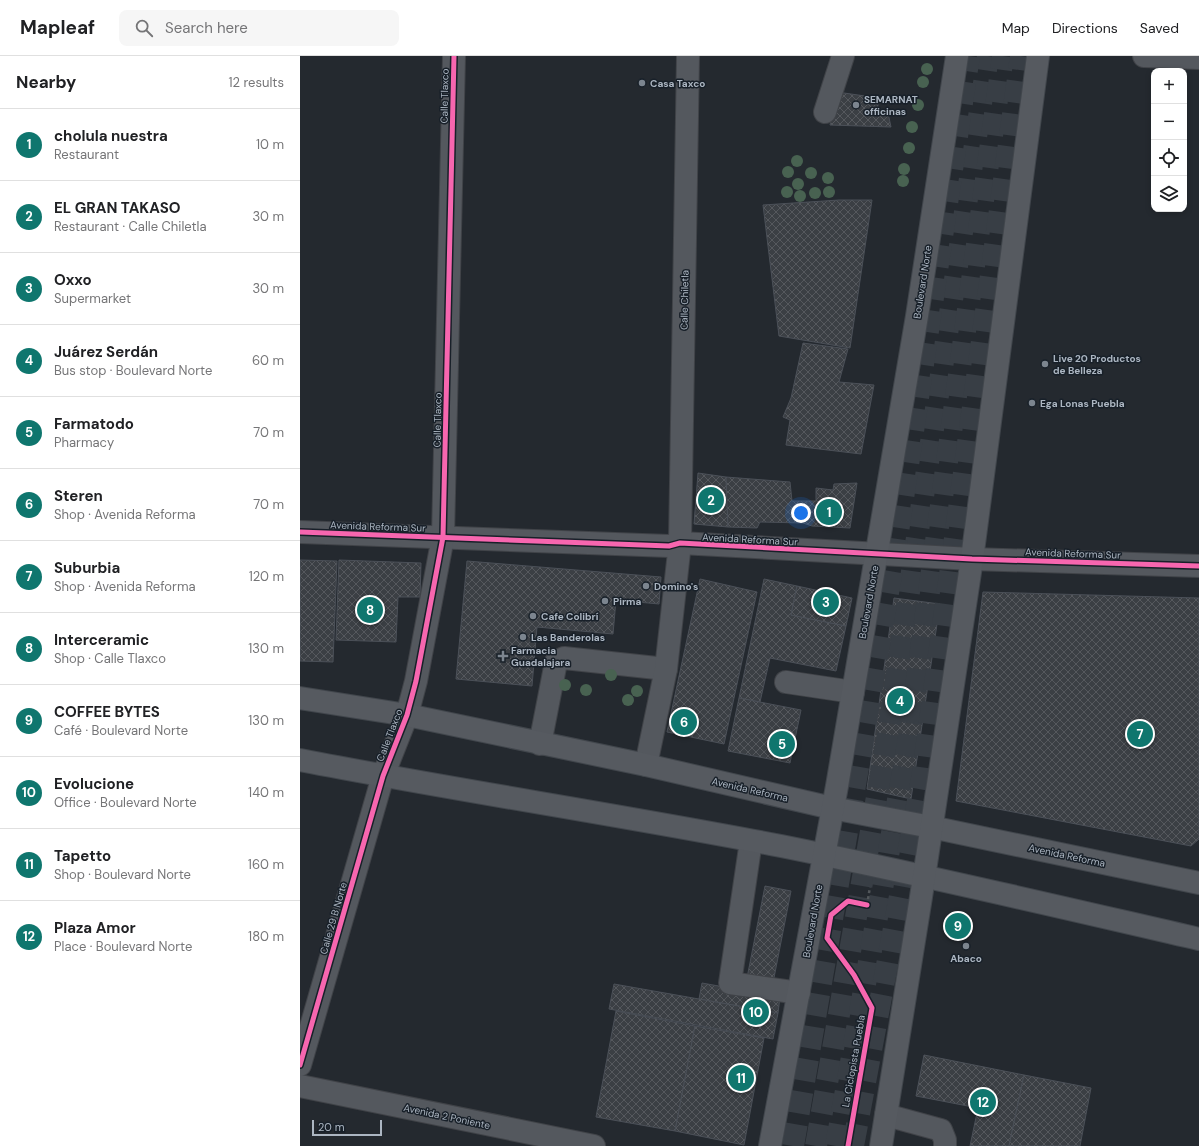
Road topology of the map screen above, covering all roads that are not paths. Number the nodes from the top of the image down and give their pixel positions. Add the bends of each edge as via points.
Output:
1 (454, 56) edge
2 (688, 56) edge
3 (843, 56) edge
4 (957, 56) edge
5 (1038, 56) edge
6 (1144, 56) edge
7 (1199, 58) edge
8 (825, 112) dead end
9 (300, 532) edge
10 (443, 537) junction
11 (680, 543) junction
12 (876, 555) junction
13 (972, 560) junction
14 (1199, 566) edge
15 (666, 669) junction
16 (786, 682) dead end
17 (853, 692) junction
18 (300, 698) edge
19 (407, 715) junction
20 (540, 744) junction
21 (300, 760) edge
22 (646, 765) junction
23 (383, 776) junction
24 (832, 808) junction
25 (931, 827) junction
26 (751, 841) junction
27 (823, 856) junction
28 (924, 876) junction
29 (1193, 877) edge
30 (1199, 939) edge
31 (799, 993) junction
32 (300, 1065) edge
33 (300, 1086) edge
34 (886, 1116) junction
35 (594, 1146) edge
36 (770, 1146) edge
37 (881, 1146) edge
38 (945, 1146) edge

1 - 10 street, Calle Tlaxco
2 - 11 street, Calle Chiletla
3 - 8 street
4 - 12 main road, Boulevard Norte
5 - 13 main road
6 - 7 street
9 - 10 street, Avenida Reforma Sur
10 - 11 street, Avenida Reforma Sur via 669,546
10 - 19 street, Calle Tlaxco via 416,682
11 - 12 street, Avenida Reforma Sur
11 - 15 street, Calle Chiletla
12 - 13 street, Avenida Reforma Sur
12 - 17 main road, Boulevard Norte
13 - 14 street, Avenida Reforma Sur
13 - 25 main road
15 - 20 street via 559,659 556,662
15 - 22 street, Calle Chiletla
16 - 17 street
17 - 24 main road, Boulevard Norte
18 - 19 main road, Avenida Reforma
19 - 20 main road, Avenida Reforma
19 - 23 street, Calle Tlaxco
20 - 22 main road, Avenida Reforma
21 - 23 main road
22 - 24 main road, Avenida Reforma
23 - 26 main road
23 - 32 street, Calle 29 B Norte
24 - 25 main road, Avenida Reforma
24 - 27 main road, Boulevard Norte
25 - 28 main road
25 - 29 main road, Avenida Reforma
26 - 27 main road
26 - 31 street via 730,983
27 - 28 main road
27 - 31 main road, Boulevard Norte
28 - 30 main road
28 - 34 main road
31 - 36 main road, Boulevard Norte
33 - 35 street, Avenida 2 Poniente
34 - 37 main road
34 - 38 street via 941,1130 946,1140

